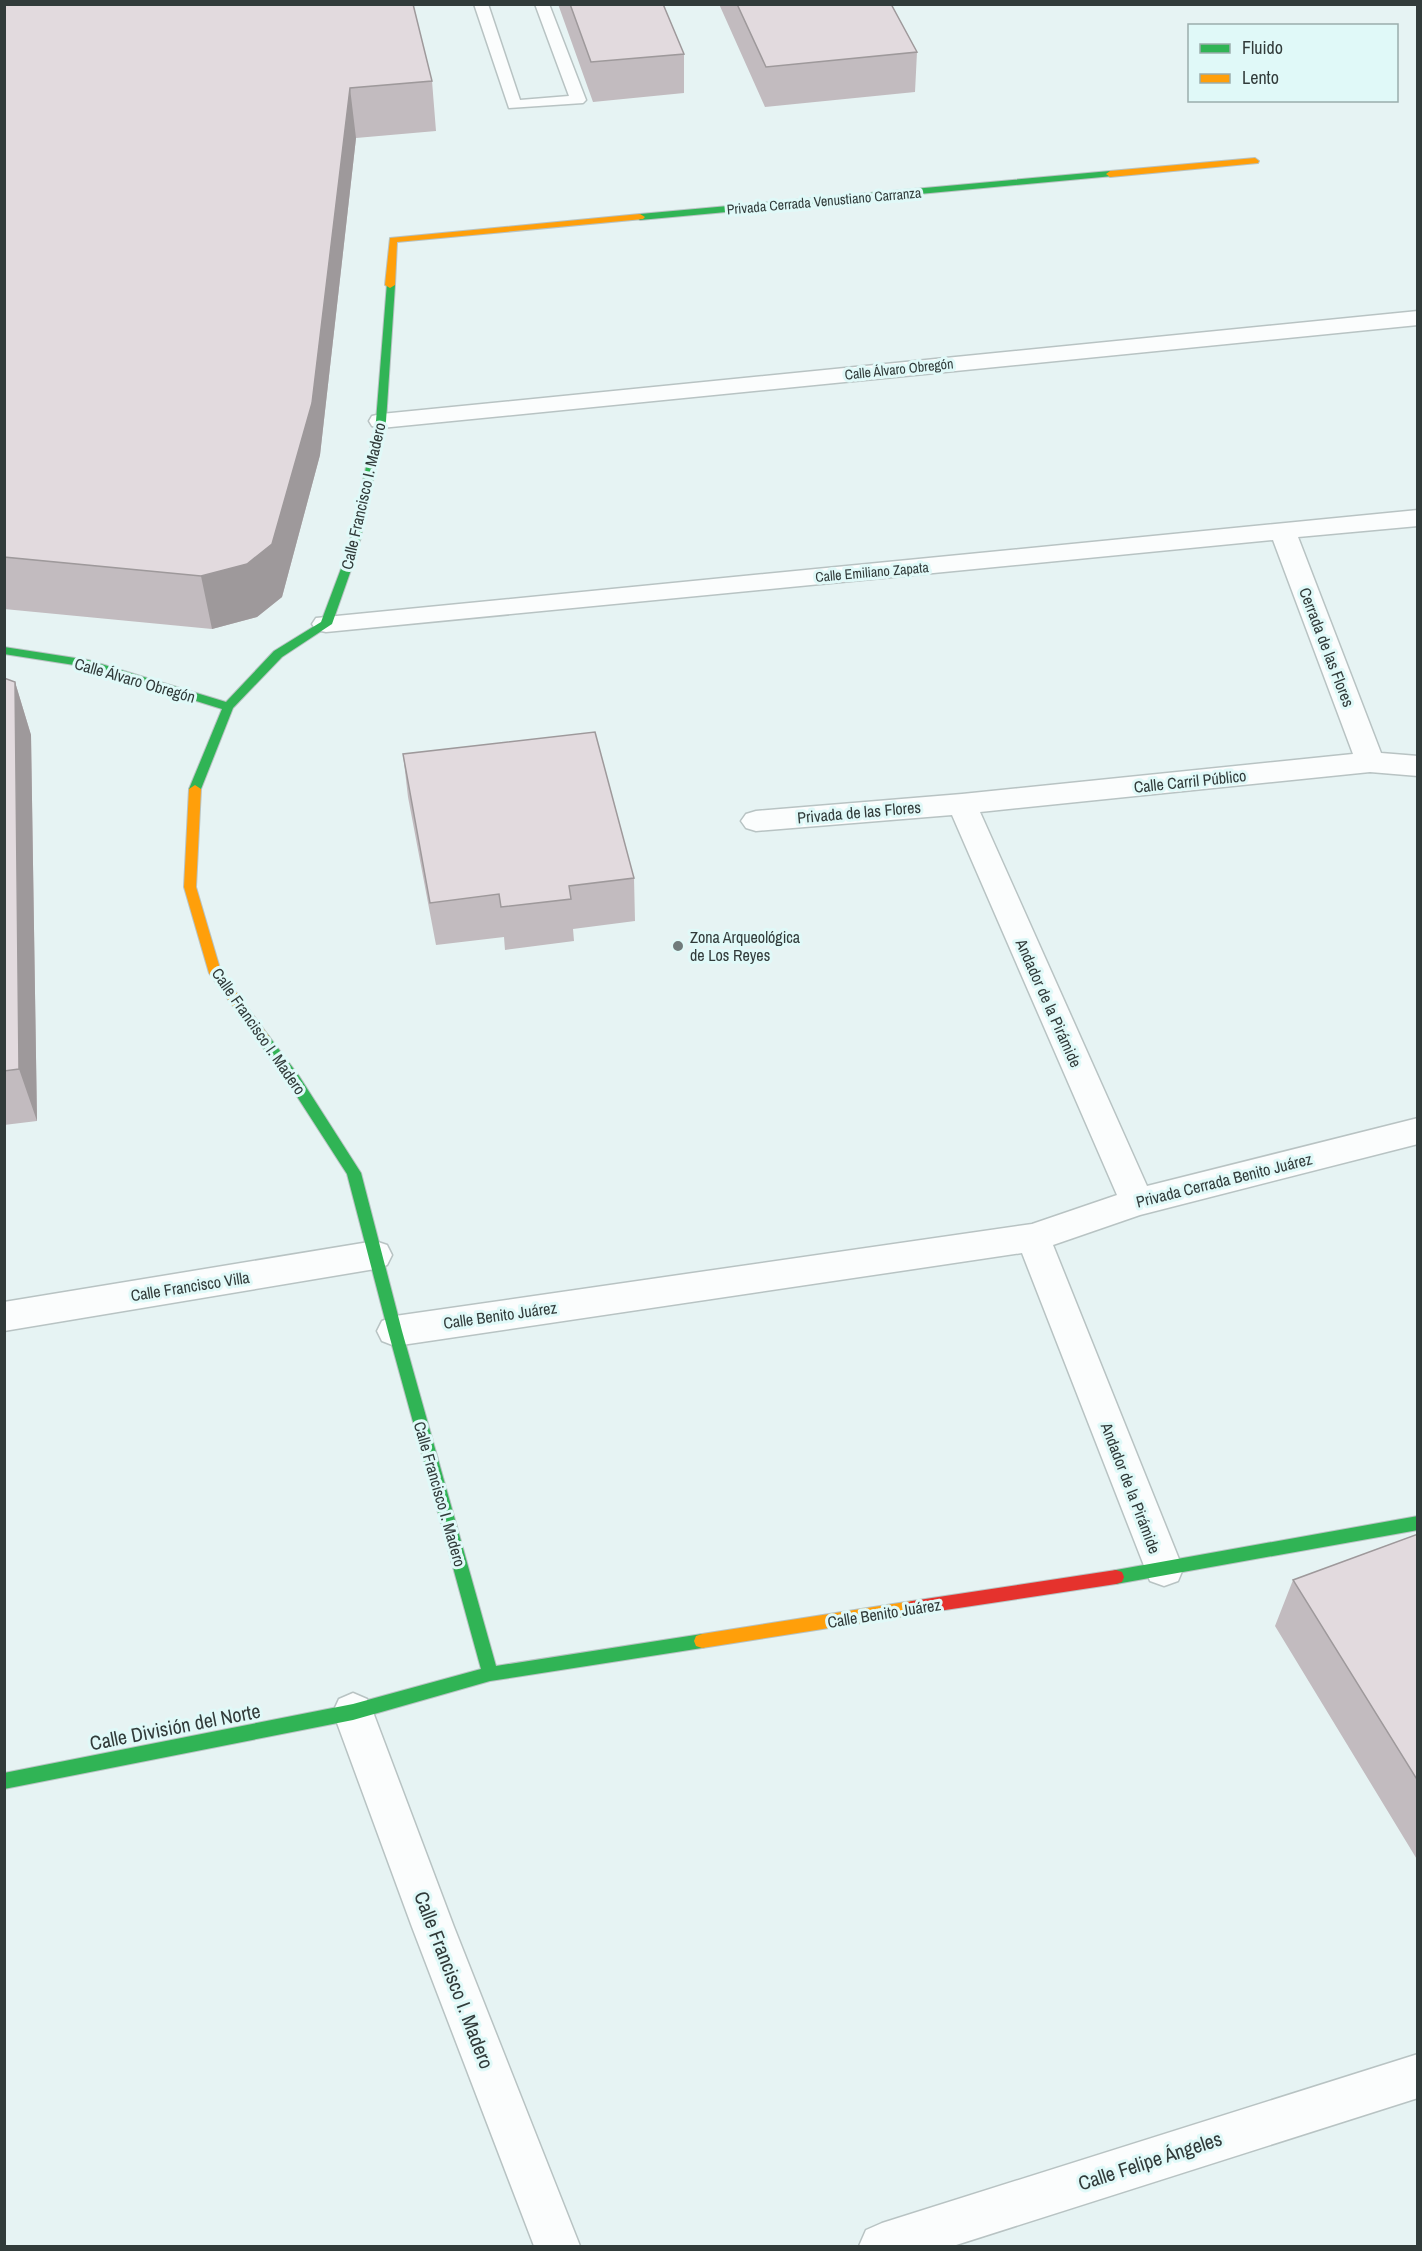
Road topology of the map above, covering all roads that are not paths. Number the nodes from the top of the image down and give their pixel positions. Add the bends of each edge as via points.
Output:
1 (481, 4) edge
2 (542, 4) edge
3 (1255, 161) dead end
4 (393, 240) joint
5 (1418, 318) edge
6 (381, 422) junction
7 (1418, 518) edge
8 (1283, 532) junction
9 (326, 624) junction
10 (4, 650) edge
11 (228, 707) junction
12 (1370, 762) junction
13 (1418, 766) edge
14 (962, 804) junction
15 (756, 821) dead end
16 (1418, 1131) edge
17 (1137, 1202) junction
18 (1033, 1238) junction
19 (375, 1256) junction
20 (4, 1317) edge
21 (395, 1331) junction
22 (1418, 1523) edge
23 (1164, 1569) junction
24 (490, 1674) junction
25 (353, 1712) junction
26 (4, 1781) edge
27 (1418, 2076) edge
28 (557, 2247) edge
29 (882, 2247) edge

1 - 2 lane via 513,105 578,100
3 - 4 street, Privada Cerrada Venustiano Carranza
4 - 6 street, Calle Francisco I. Madero
5 - 6 street, Calle Álvaro Obregón
6 - 9 street, Calle Francisco I. Madero via 353,550
7 - 8 street, Calle Emiliano Zapata
8 - 9 street, Calle Emiliano Zapata
8 - 12 street, Cerrada de las Flores
9 - 11 street, Calle Francisco I. Madero via 278,654
10 - 11 street, Calle Álvaro Obregón via 88,664
11 - 19 street, Calle Francisco I. Madero via 195,787 190,887 215,973 294,1080 354,1173
12 - 13 street, Calle Carril Público
12 - 14 street, Calle Carril Público
14 - 15 street, Privada de las Flores
14 - 17 street, Andador de la Pirámide
16 - 17 street, Privada Cerrada Benito Juárez
17 - 18 street, Privada Cerrada Benito Juárez
18 - 21 street, Calle Benito Juárez
18 - 23 street, Andador de la Pirámide
19 - 20 street, Calle Francisco Villa
19 - 21 street, Calle Francisco I. Madero
21 - 24 street, Calle Francisco I. Madero
22 - 23 street, Calle Benito Juárez
23 - 24 street, Calle Benito Juárez
24 - 25 street, Calle Benito Juárez
25 - 26 street, Calle División del Norte
25 - 28 street, Calle Francisco I. Madero
27 - 29 street, Calle Felipe Ángeles

